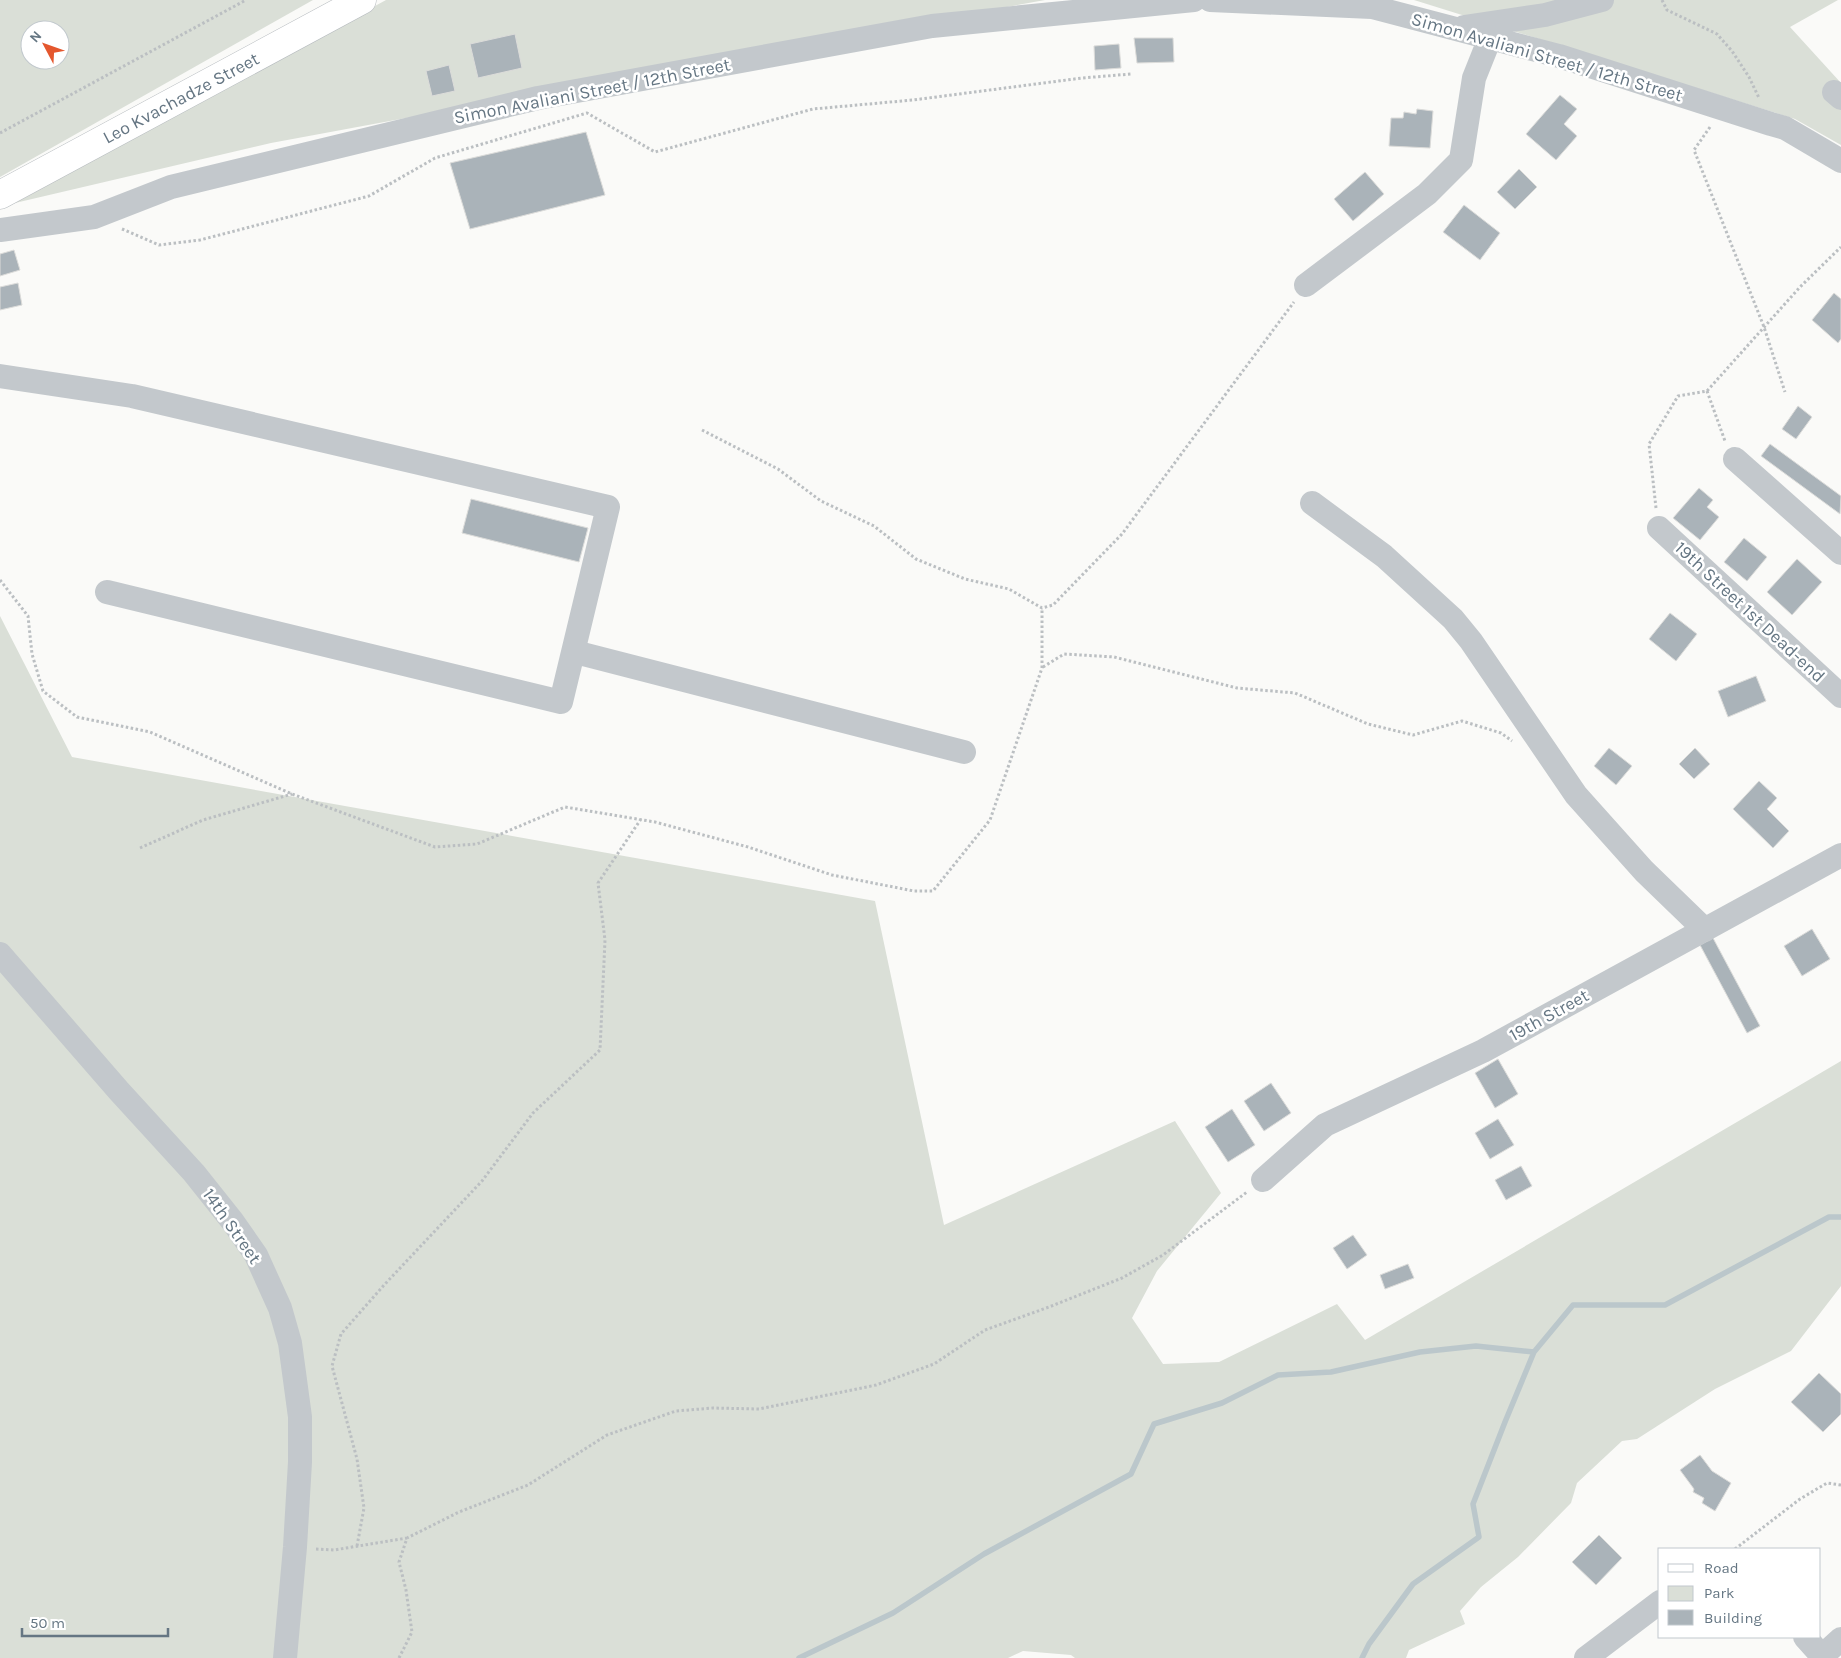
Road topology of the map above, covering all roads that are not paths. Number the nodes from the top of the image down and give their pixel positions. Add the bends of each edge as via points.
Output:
1 (362, 0) edge
2 (1194, 0) edge
3 (1210, 0) edge
4 (1602, 0) edge
5 (1455, 29) junction
6 (1490, 38) junction
7 (1841, 161) edge
8 (0, 195) edge
9 (0, 230) edge
10 (1306, 285) road end
11 (0, 376) edge
12 (1735, 460) road end
13 (1312, 503) dead end
14 (1659, 528) road end
15 (1841, 553) edge
16 (107, 592) dead end
17 (575, 652) junction
18 (1841, 696) edge
19 (964, 752) dead end
20 (1841, 855) edge
21 (1705, 930) junction
22 (0, 954) edge
23 (1263, 1180) road end
24 (1658, 1604) edge
25 (1806, 1638) edge
26 (1841, 1639) edge
27 (1821, 1657) edge
28 (285, 1658) edge
29 (1586, 1658) edge

1 - 8 main road, Leo Kvachadze Street
2 - 9 street, Simon Avaliani Street / 12th Street via 932,26 538,98 171,187 94,217
3 - 5 street, Simon Avaliani Street / 12th Street via 1372,7
4 - 5 street via 1545,15
5 - 6 street, Simon Avaliani Street / 12th Street
6 - 7 street, Simon Avaliani Street / 12th Street via 1559,56 1785,128
6 - 10 street via 1474,78 1461,160 1426,194
11 - 17 street via 132,396 608,507
12 - 15 street
13 - 21 street via 1384,556 1453,619 1472,641 1576,795 1644,870
14 - 18 street, 19th Street 1st Dead-end
16 - 17 street via 562,702
17 - 19 street
20 - 21 street, 19th Street
21 - 23 street, 19th Street via 1483,1051 1325,1124
22 - 28 street, 14th Street via 194,1173 233,1222 256,1255 280,1308 290,1343 300,1417 295,1547
24 - 29 street
25 - 27 street
26 - 27 street

